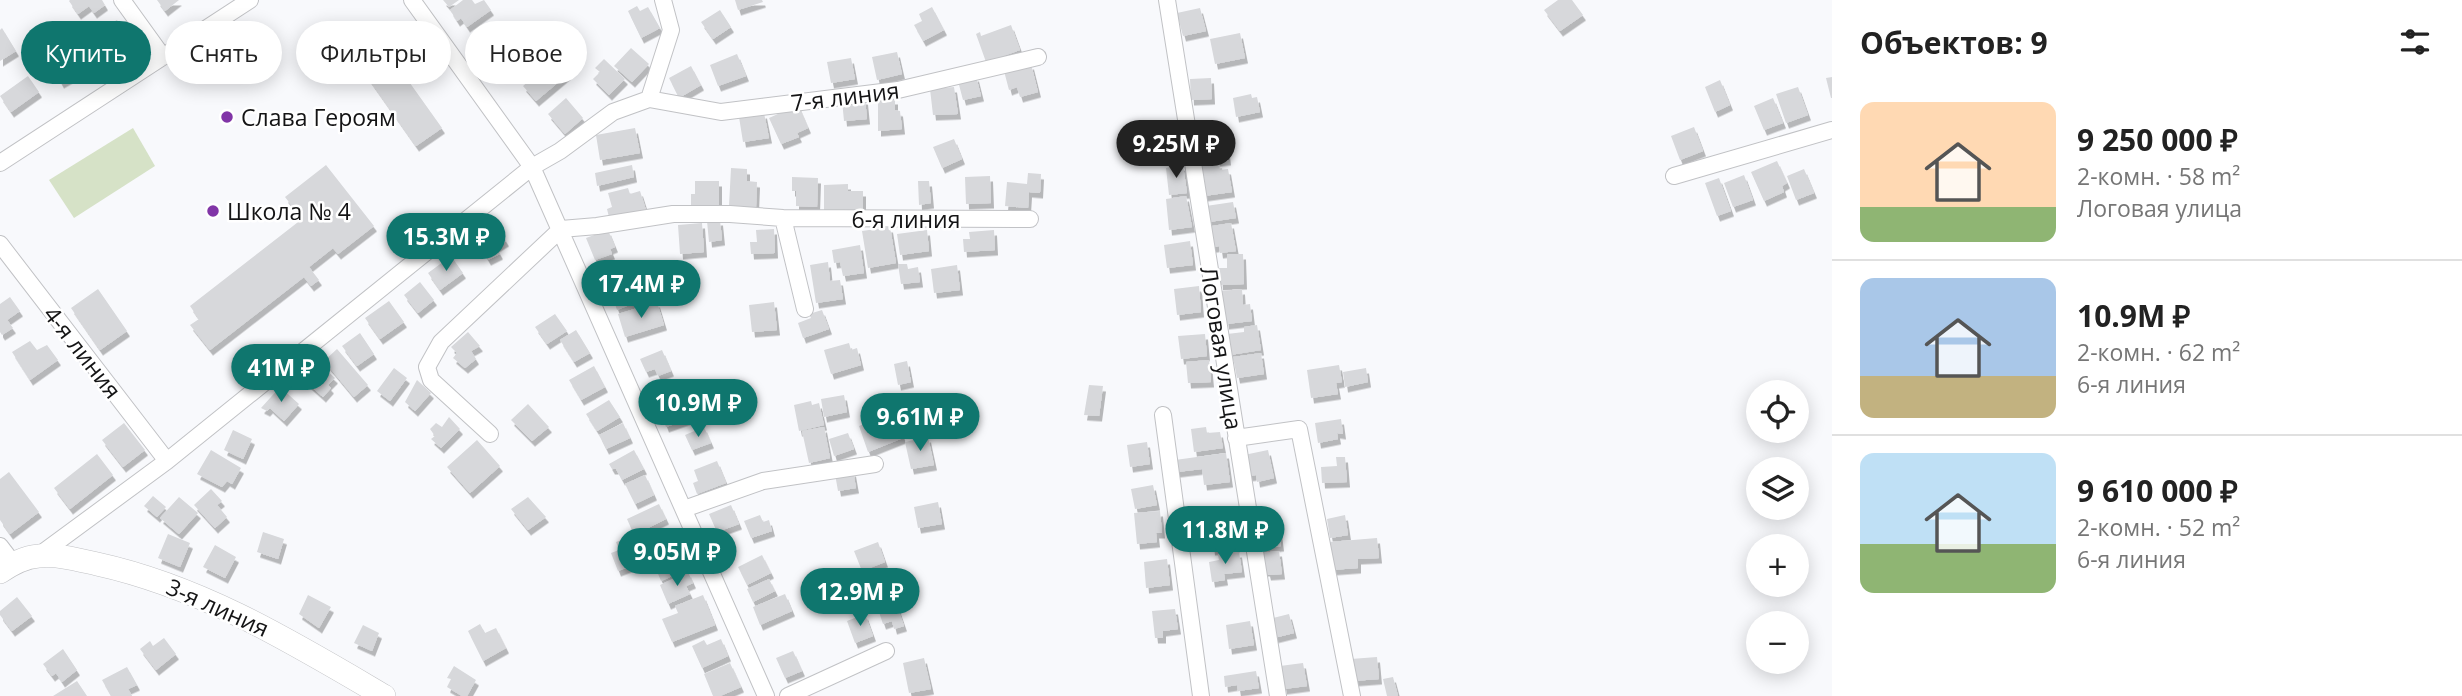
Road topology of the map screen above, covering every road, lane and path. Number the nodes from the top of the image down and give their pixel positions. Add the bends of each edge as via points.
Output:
1 (121, 0) edge
2 (250, 0) edge
3 (412, 0) edge
4 (663, 0) edge
5 (1167, 0) edge
6 (163, 57) junction
7 (1038, 57) dead end
8 (649, 99) junction
9 (1832, 130) edge
10 (0, 163) edge
11 (532, 167) junction
12 (1674, 176) dead end
13 (783, 218) junction
14 (1030, 219) dead end
15 (561, 229) junction
16 (0, 244) edge
17 (805, 309) dead end
18 (1163, 415) dead end
19 (490, 434) dead end
20 (1236, 439) junction
21 (167, 461) junction
22 (875, 464) dead end
23 (684, 509) junction
24 (38, 556) junction
25 (4, 561) edge
26 (886, 651) dead end
27 (384, 696) edge
28 (766, 696) edge
29 (788, 696) edge
30 (1201, 696) edge
31 (1278, 696) edge
32 (1352, 696) edge

1 - 6 street
2 - 6 street
3 - 11 street
4 - 8 street via 671,30
5 - 20 street, Логовая улица
6 - 10 street
7 - 8 street, 7-я линия via 898,90 721,112
8 - 11 street, 7-я линия via 612,112
9 - 12 street
11 - 15 street
11 - 21 street, 7-я линия
13 - 14 street, 6-я линия
13 - 15 street, 6-я линия via 673,214
13 - 17 street
15 - 19 street via 441,342 427,367 431,380
15 - 23 street
16 - 21 street, 4-я линия
18 - 30 street
20 - 31 street, Логовая улица
20 - 32 street via 1299,429
21 - 24 street, 7-я линия
22 - 23 street via 763,481
23 - 28 street
24 - 25 main road, 3-я линия
24 - 27 main road, 3-я линия via 118,568 198,596 256,622
26 - 29 street

